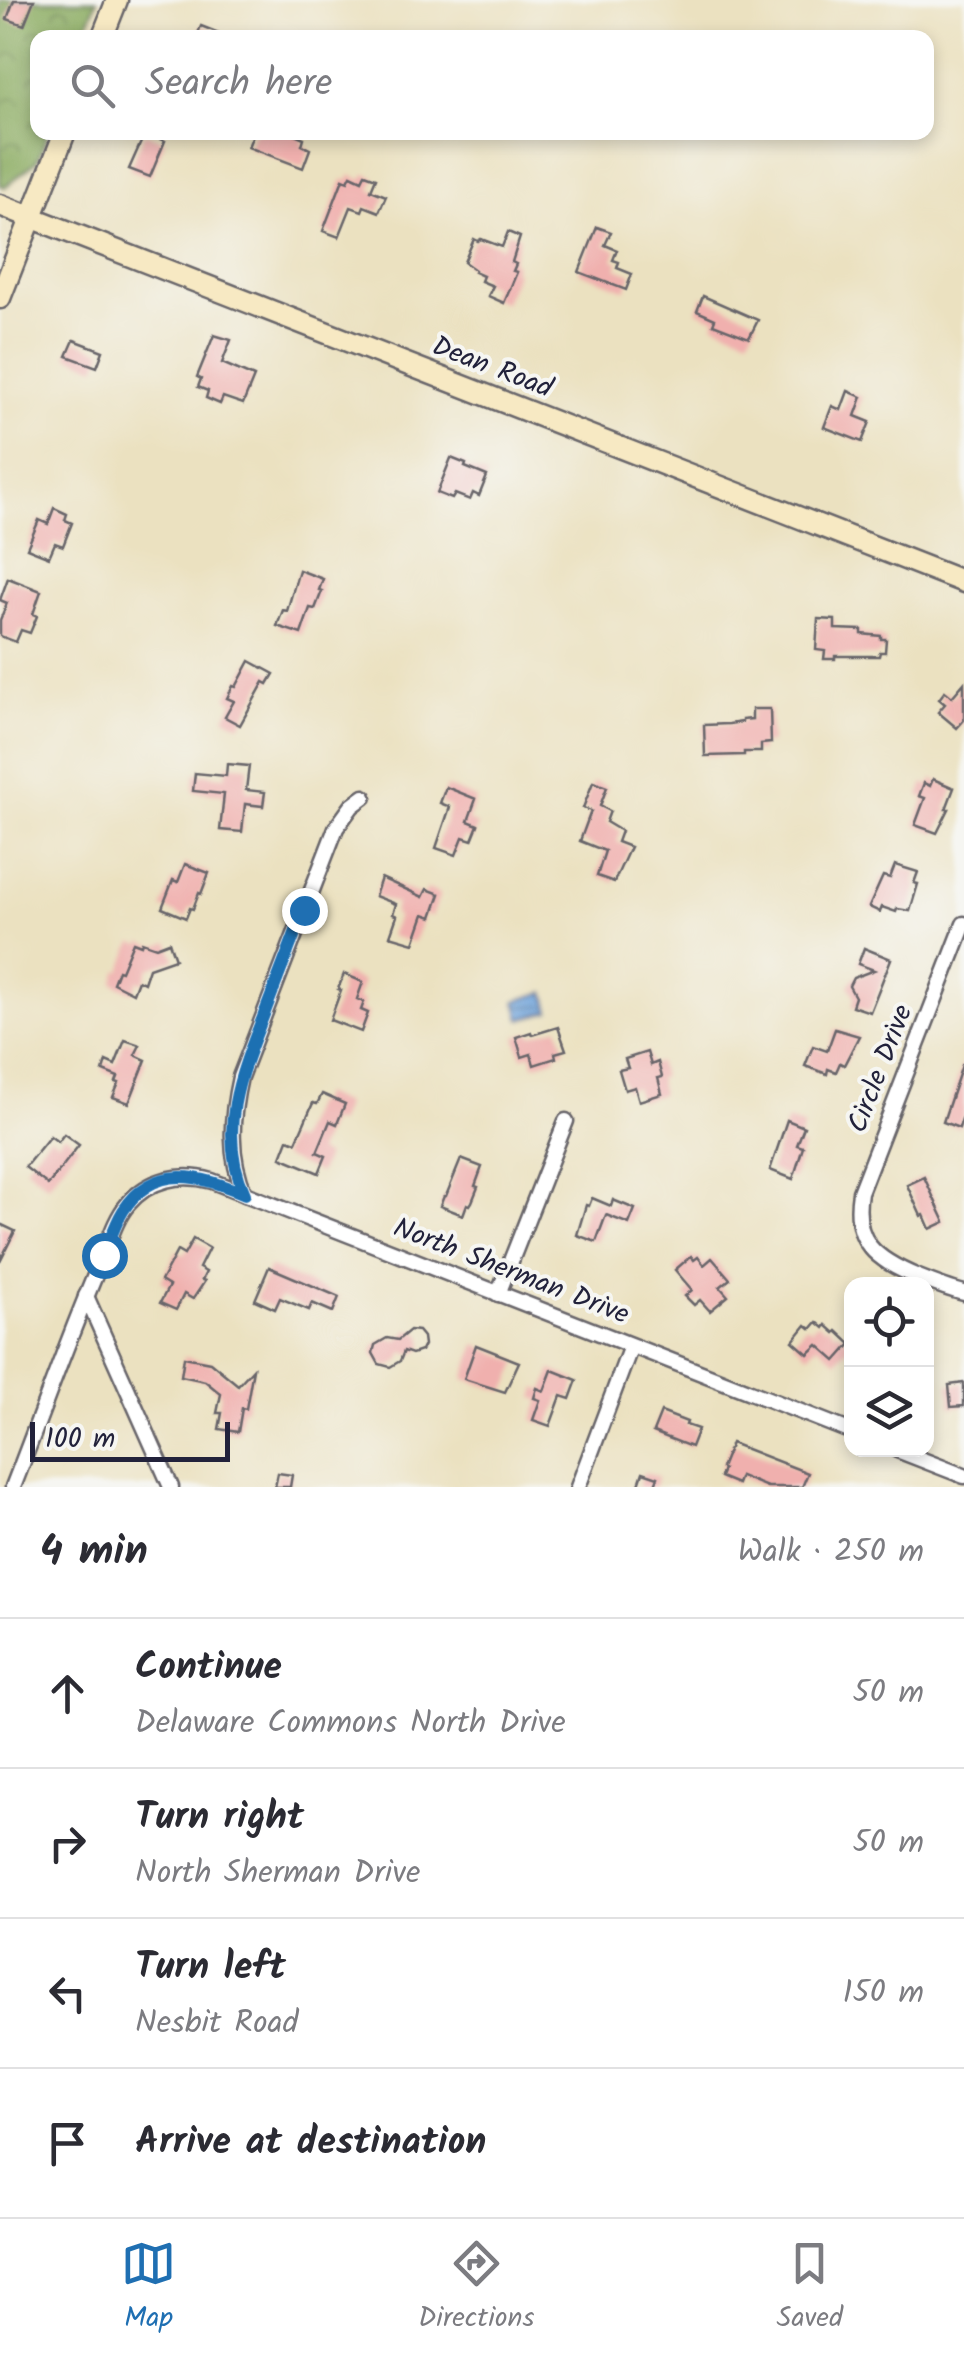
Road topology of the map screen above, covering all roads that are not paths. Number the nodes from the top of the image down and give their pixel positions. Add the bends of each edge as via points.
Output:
1 (117, 0) edge
2 (105, 30) edge
3 (62, 140) edge
4 (0, 206) edge
5 (31, 218) junction
6 (0, 298) edge
7 (964, 582) edge
8 (364, 797) dead end
9 (964, 924) edge
10 (566, 1121) dead end
11 (245, 1194) junction
12 (964, 1293) edge
13 (498, 1294) junction
14 (86, 1296) junction
15 (631, 1346) junction
16 (844, 1429) edge
17 (915, 1457) edge
18 (964, 1476) edge
19 (13, 1487) edge
20 (171, 1487) edge
21 (578, 1487) edge

1 - 2 street
3 - 5 street
4 - 5 street, Dean Road
5 - 6 street
5 - 7 street, Dean Road
8 - 11 street via 336,828 240,1077 232,1139
9 - 12 street, Circle Drive via 860,1192 857,1215 874,1253 886,1262
10 - 13 street
11 - 13 street, North Sherman Drive
11 - 14 street, North Sherman Drive via 193,1176 150,1186 120,1217
13 - 15 street, North Sherman Drive
14 - 19 street
14 - 20 street
15 - 16 street, North Sherman Drive
15 - 21 street
17 - 18 street

